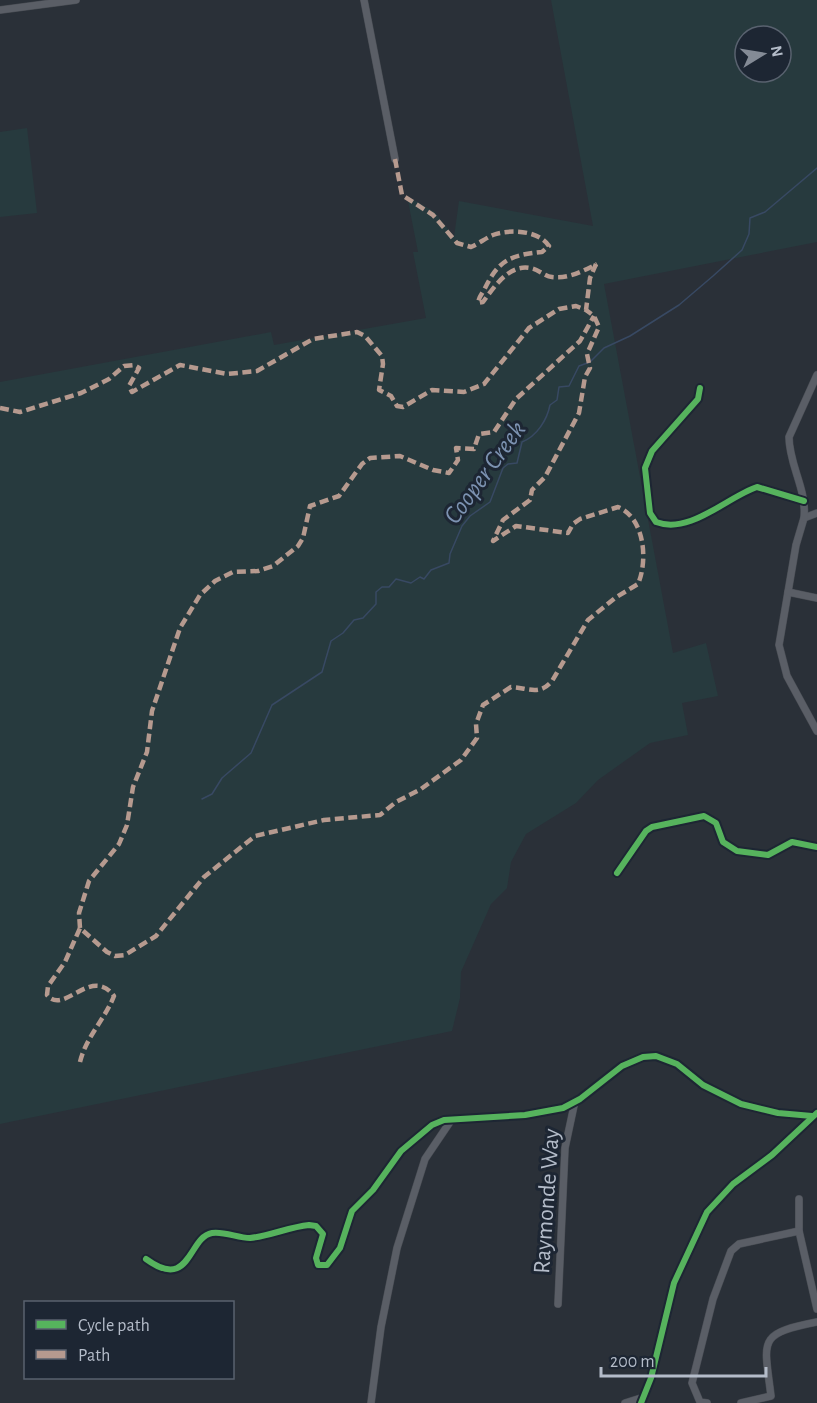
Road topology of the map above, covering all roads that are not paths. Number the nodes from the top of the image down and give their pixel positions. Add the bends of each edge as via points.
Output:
1 (76, 0) edge
2 (364, 0) edge
3 (44, 2) edge
4 (0, 10) edge
5 (395, 159) dead end
6 (817, 375) edge
7 (700, 388) dead end
8 (804, 501) junction
9 (817, 513) edge
10 (804, 518) junction
11 (788, 592) junction
12 (817, 598) edge
13 (817, 731) edge
14 (817, 847) edge
15 (617, 873) dead end
16 (575, 1101) junction
17 (815, 1114) edge
18 (452, 1119) junction
19 (799, 1199) dead end
20 (799, 1232) junction
21 (146, 1259) dead end
22 (558, 1304) dead end
23 (817, 1309) edge
24 (817, 1322) edge
25 (642, 1400) edge
26 (371, 1403) edge
27 (624, 1403) edge
28 (707, 1403) edge
29 (741, 1403) edge

1 - 3 street
2 - 5 street
3 - 4 street
6 - 8 street via 789,437
7 - 8 street via 698,399 652,452 645,468 650,513 656,522 673,524 694,519 756,487
8 - 10 street
9 - 10 street
10 - 11 street
11 - 12 street
11 - 13 street via 779,645 781,658
14 - 15 street via 792,842 768,855 736,851 723,842 716,823 704,816 693,817 645,831
16 - 17 street via 622,1066 656,1056 677,1064 704,1085 741,1104 778,1113
16 - 18 street via 563,1108 525,1115
16 - 22 street, Raymonde Way via 565,1148
17 - 25 street via 779,1149 732,1184 707,1212 674,1283
18 - 21 street via 432,1125 401,1151 374,1190 352,1211 340,1248 327,1265 316,1262 324,1239 322,1231 309,1225 247,1238 212,1233 180,1266 168,1270 159,1269
18 - 26 street via 425,1159 397,1248
19 - 20 street
20 - 23 street
20 - 28 street via 739,1244 731,1251 713,1299 692,1383 700,1402
24 - 29 street via 773,1334 767,1346 771,1396
25 - 27 street

